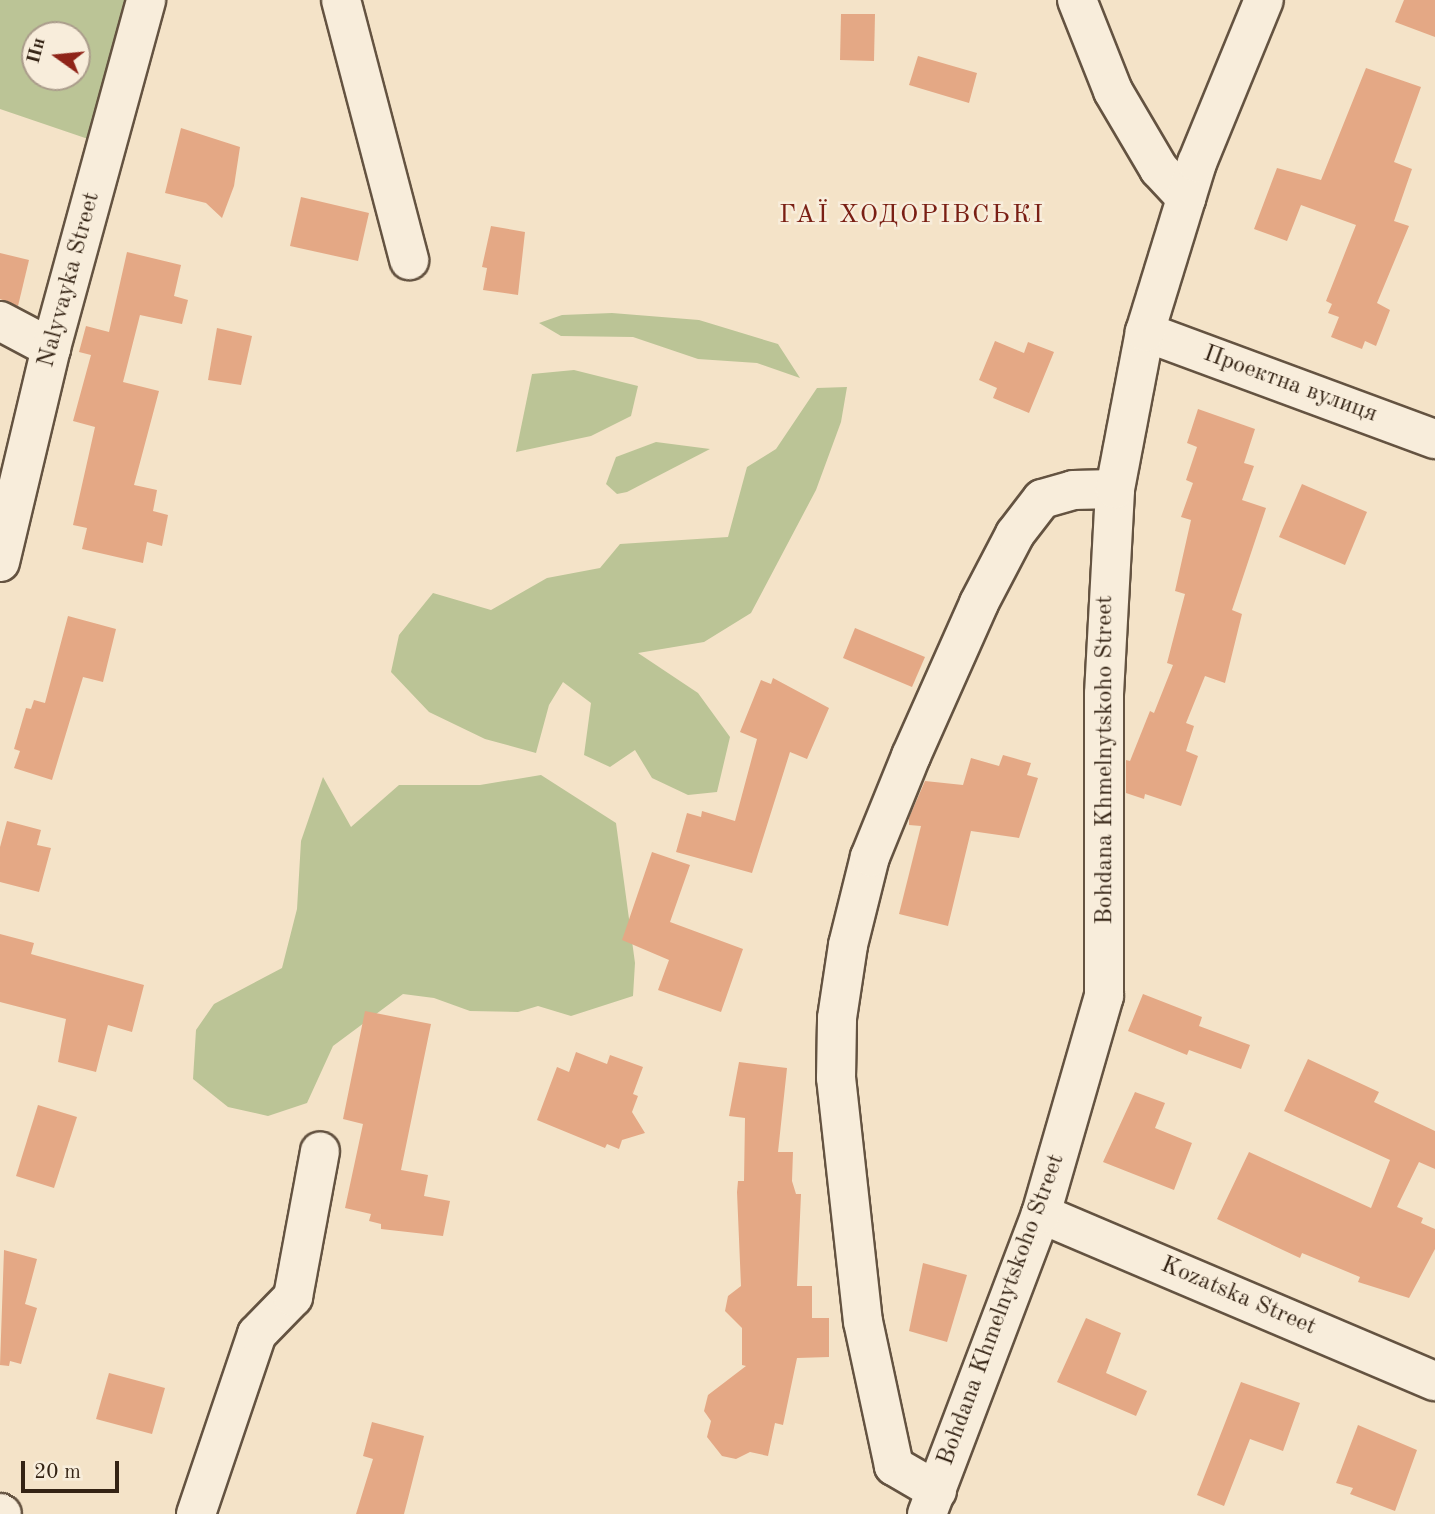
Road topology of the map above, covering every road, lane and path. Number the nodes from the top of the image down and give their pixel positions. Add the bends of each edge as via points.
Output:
1 (146, 0) edge
2 (341, 0) edge
3 (1077, 0) edge
4 (1264, 0) edge
5 (1186, 198) junction
6 (409, 260) dead end
7 (0, 321) edge
8 (1144, 332) junction
9 (51, 348) junction
10 (1435, 439) edge
11 (1115, 489) junction
12 (0, 562) edge
13 (320, 1151) dead end
14 (1041, 1214) junction
15 (1435, 1381) edge
16 (932, 1502) edge
17 (196, 1514) edge

1 - 9 street, Nalyvayka Street
2 - 6 street
3 - 5 street via 1113,91 1159,169
4 - 5 street, Bohdana Khmelnytskoho Street
5 - 8 street, Bohdana Khmelnytskoho Street
7 - 9 street
8 - 10 street, Проектна вулиця
8 - 11 street, Bohdana Khmelnytskoho Street
9 - 12 street, Nalyvayka Street
11 - 14 street, Bohdana Khmelnytskoho Street via 1104,694 1104,996
11 - 16 street via 1073,490 1042,499 1015,534 911,756 870,857 848,945 837,1018 836,1078 863,1322 894,1466
13 - 17 street via 293,1297 257,1335
14 - 15 street, Kozatska Street
14 - 16 street, Bohdana Khmelnytskoho Street

